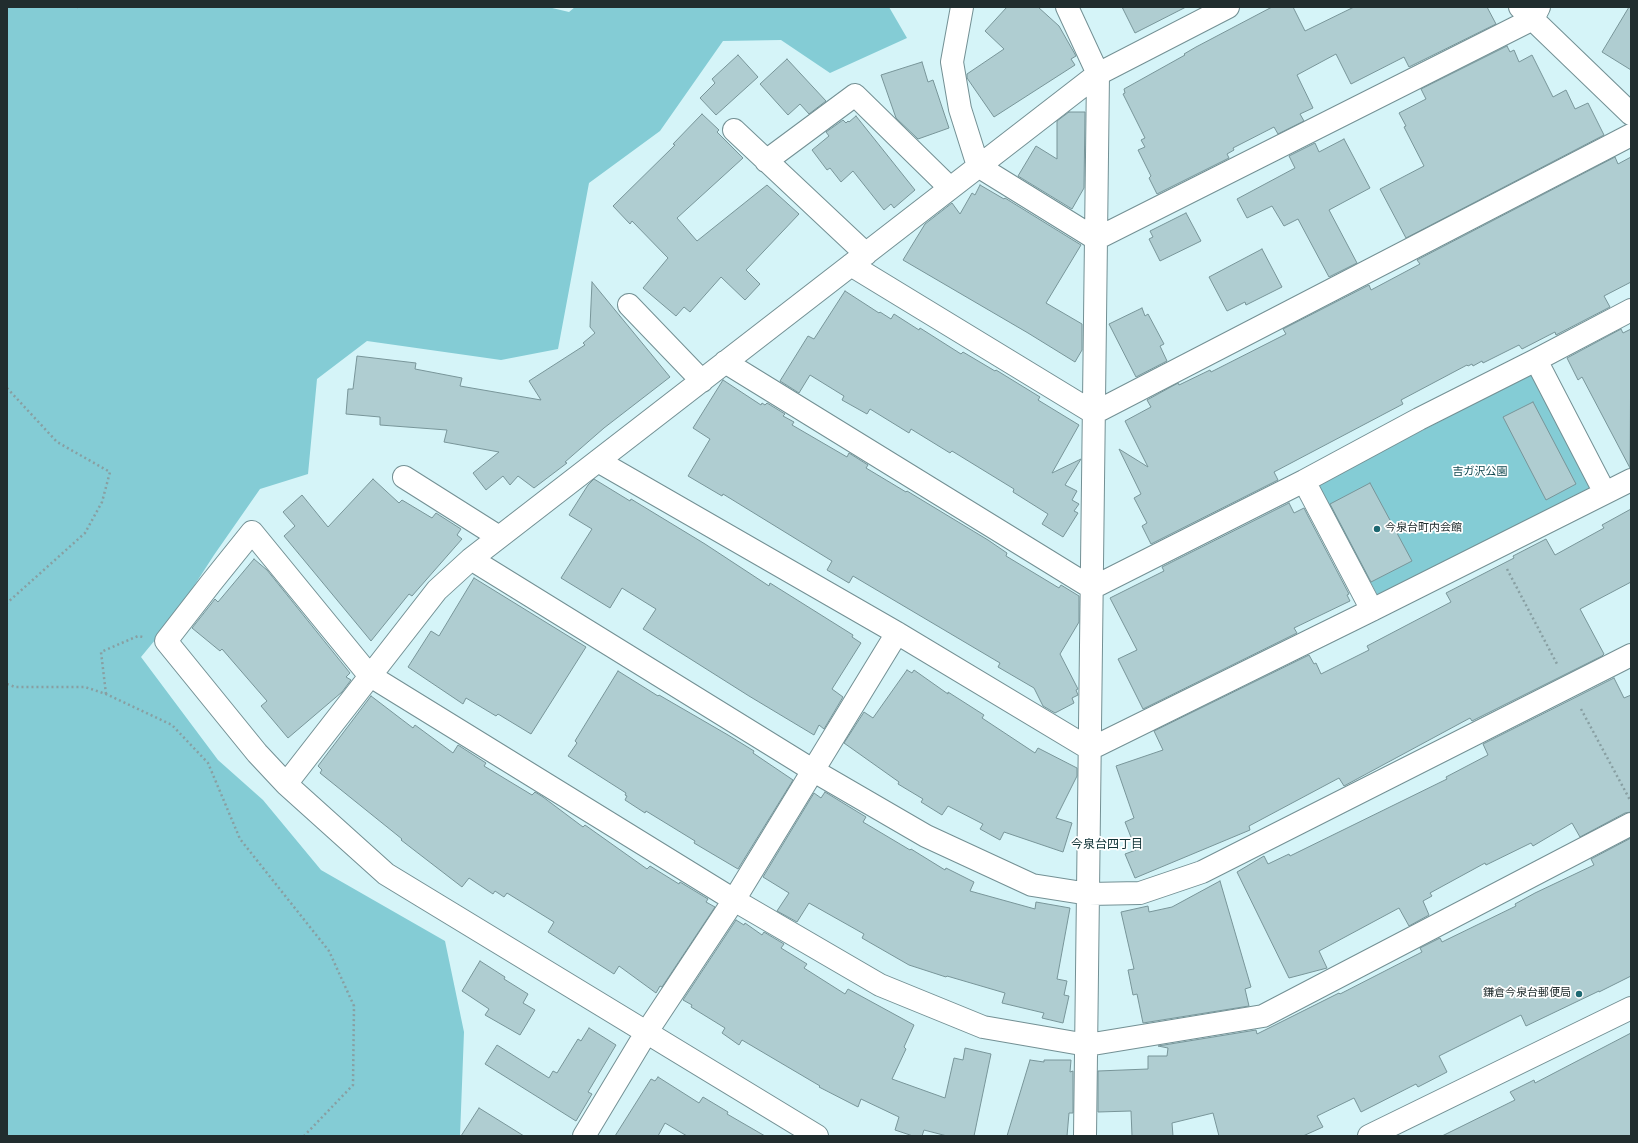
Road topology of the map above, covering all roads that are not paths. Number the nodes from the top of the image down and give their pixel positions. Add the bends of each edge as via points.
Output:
1 (962, 7) edge
2 (1067, 7) edge
3 (1228, 7) edge
4 (1531, 11) edge
5 (1098, 74) junction
6 (1631, 114) edge
7 (734, 130) dead end
8 (1631, 136) edge
9 (766, 161) junction
10 (978, 166) junction
11 (950, 188) junction
12 (1096, 239) junction
13 (859, 259) junction
14 (629, 305) dead end
15 (1631, 310) edge
16 (1536, 360) junction
17 (725, 362) junction
18 (702, 381) junction
19 (1094, 413) junction
20 (598, 461) junction
21 (404, 477) dead end
22 (1631, 480) edge
23 (1304, 481) junction
24 (1605, 493) junction
25 (500, 537) junction
26 (471, 559) junction
27 (1092, 588) junction
28 (1372, 610) junction
29 (897, 633) junction
30 (1631, 655) edge
31 (369, 676) junction
32 (1090, 749) junction
33 (814, 771) junction
34 (286, 784) junction
35 (1631, 824) edge
36 (1089, 894) junction
37 (734, 900) junction
38 (1631, 1008) edge
39 (646, 1033) junction
40 (1087, 1045) junction
41 (584, 1136) edge
42 (817, 1136) edge
43 (1085, 1136) edge
44 (1369, 1136) edge

1 - 10 street via 952,62 960,109
2 - 5 street
3 - 5 street
4 - 6 street
4 - 12 street
5 - 10 street
5 - 12 street
7 - 9 street
8 - 19 street
9 - 11 street via 855,95
9 - 13 street
10 - 11 street
10 - 12 street
11 - 13 street
12 - 19 street
13 - 17 street
13 - 19 street
14 - 18 street
15 - 16 street
16 - 23 street via 1419,418
16 - 24 street
17 - 18 street
17 - 27 street
18 - 20 street
19 - 27 street
20 - 25 street
20 - 29 street
21 - 25 street
22 - 24 street
23 - 27 street
23 - 28 street
24 - 28 street
25 - 26 street
26 - 31 street via 437,590
26 - 33 street
27 - 32 street
28 - 32 street
29 - 32 street
29 - 33 street
30 - 36 street via 1202,872 1140,893
31 - 34 street
31 - 34 street via 252,532 166,641 256,753
31 - 37 street
32 - 36 street
33 - 36 street via 926,836 1032,885
33 - 37 street
34 - 39 street via 386,874
35 - 40 street via 1263,1016
36 - 40 street
37 - 39 street
37 - 40 street via 880,985 983,1028
38 - 44 street
39 - 41 street
39 - 42 street
40 - 43 street

